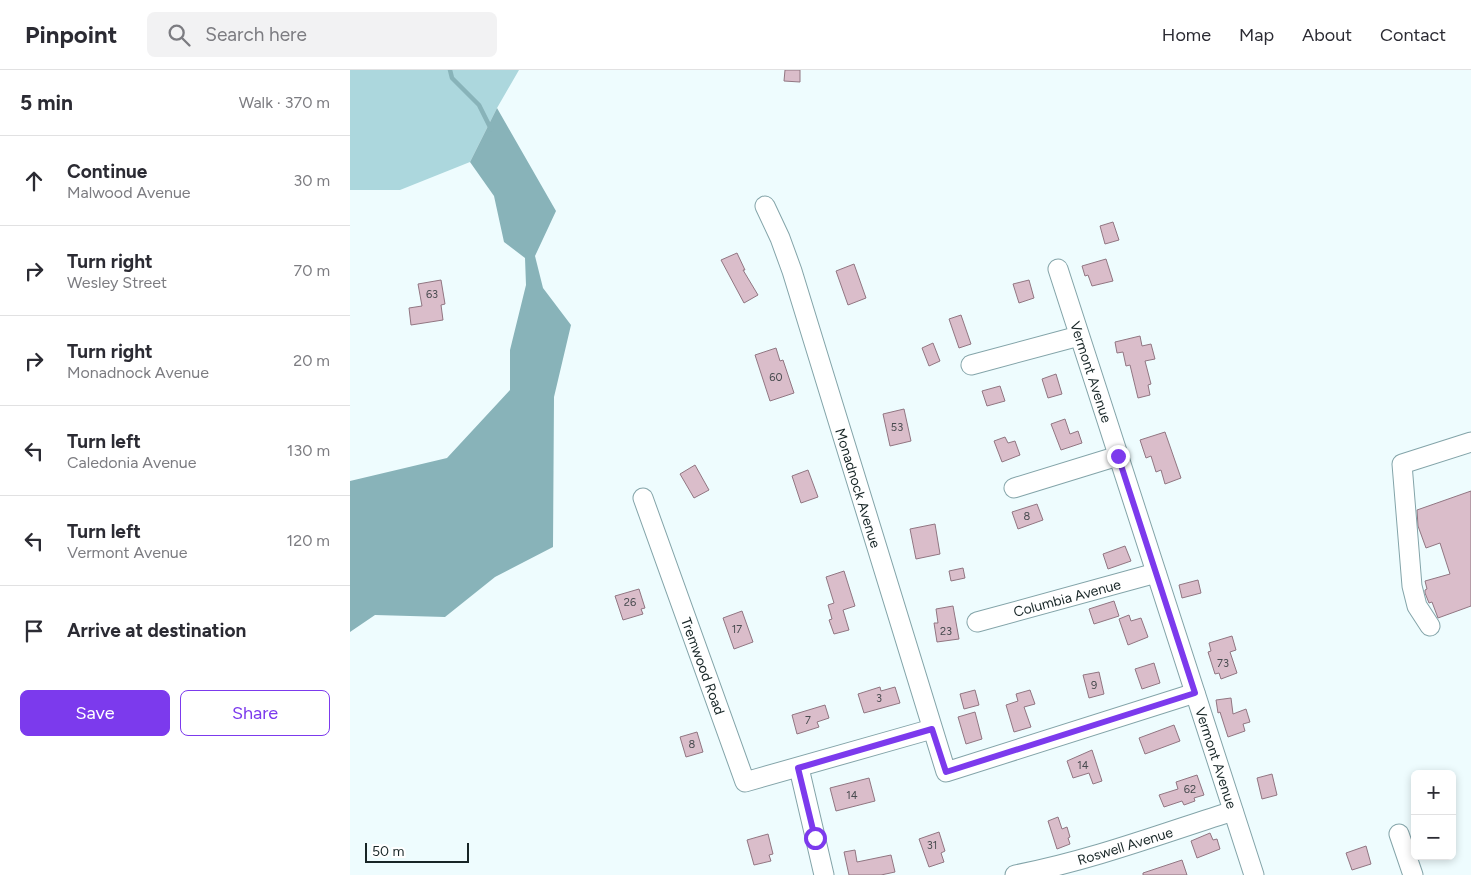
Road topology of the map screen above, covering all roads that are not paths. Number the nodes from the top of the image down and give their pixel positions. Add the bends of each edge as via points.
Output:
1 (765, 206) dead end
2 (1058, 269) dead end
3 (1079, 336) junction
4 (971, 365) dead end
5 (1471, 442) edge
6 (1118, 456) junction
7 (1014, 488) dead end
8 (643, 498) dead end
9 (1156, 573) junction
10 (977, 622) dead end
11 (1430, 626) dead end
12 (1195, 693) junction
13 (932, 729) junction
14 (798, 768) junction
15 (1233, 811) junction
16 (1399, 834) dead end
17 (824, 875) edge
18 (1015, 875) edge
19 (1254, 875) edge
20 (1413, 875) edge

1 - 13 street, Monadnock Avenue via 792,271
2 - 3 street, Vermont Avenue
3 - 4 street
3 - 6 street, Vermont Avenue
5 - 11 street via 1402,464 1412,586 1417,606
6 - 7 street
6 - 9 street, Vermont Avenue
8 - 14 street, Tremwood Road via 745,782
9 - 10 street, Columbia Avenue
9 - 12 street, Vermont Avenue
12 - 13 street, Monadnock Avenue via 946,772
12 - 15 street, Vermont Avenue
13 - 14 street
14 - 17 street
15 - 18 street, Roswell Avenue via 1060,866
15 - 19 street, Vermont Avenue
16 - 20 street

